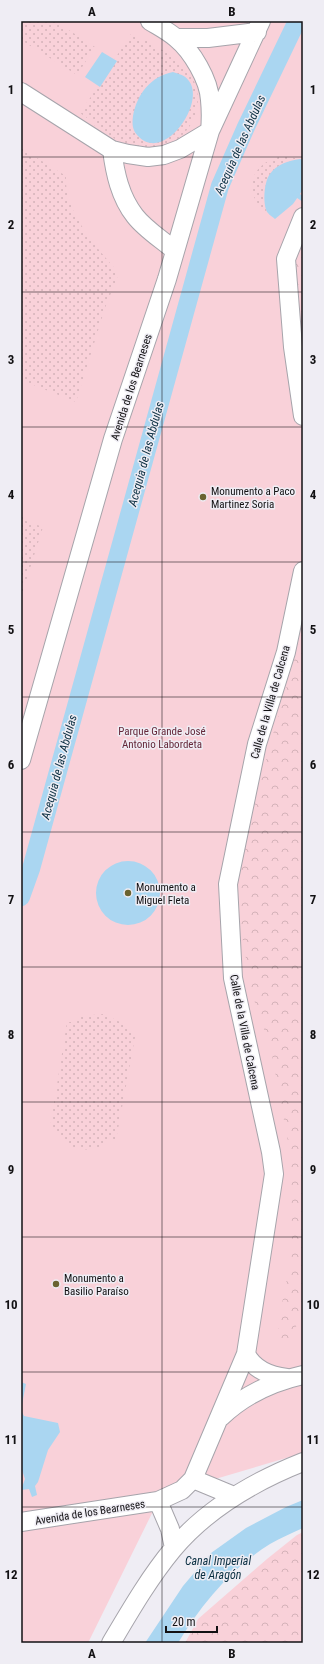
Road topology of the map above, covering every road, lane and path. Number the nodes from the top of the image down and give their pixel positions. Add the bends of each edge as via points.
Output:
1 (150, 21) edge
2 (259, 27) edge
3 (177, 38) junction
4 (21, 92) edge
5 (210, 131) junction
6 (112, 150) junction
7 (303, 217) edge
8 (174, 250) junction
9 (303, 416) edge
10 (303, 571) edge
11 (21, 760) edge
12 (246, 1354) junction
13 (295, 1377) edge
14 (218, 1420) junction
15 (303, 1462) edge
16 (193, 1479) junction
17 (234, 1496) junction
18 (158, 1501) junction
19 (21, 1522) edge
20 (174, 1548) junction
21 (111, 1643) edge

1 - 3 street
2 - 3 street via 208,38
2 - 5 street, Avenida de los Bearneses
3 - 5 street via 190,54 207,84 210,99
4 - 6 street
5 - 6 street via 180,150 164,155 148,157
5 - 8 street, Avenida de los Bearneses
6 - 8 street via 114,167 124,199 135,216
7 - 9 street via 286,259 292,347
8 - 11 street, Avenida de los Bearneses via 113,439
10 - 12 street, Calle de la Villa de Calcena via 286,652 256,744 228,884 233,978 274,1174
12 - 13 street via 252,1364 276,1377
12 - 14 street, Calle de la Villa de Calcena
13 - 14 street via 259,1390
14 - 16 street, Avenida de los Bearneses
15 - 17 street via 275,1473
16 - 17 street
16 - 18 street, Avenida de los Bearneses via 182,1490
17 - 20 street
18 - 19 street, Avenida de los Bearneses
18 - 20 street, Avenida de los Bearneses via 170,1529
20 - 21 street via 140,1595

